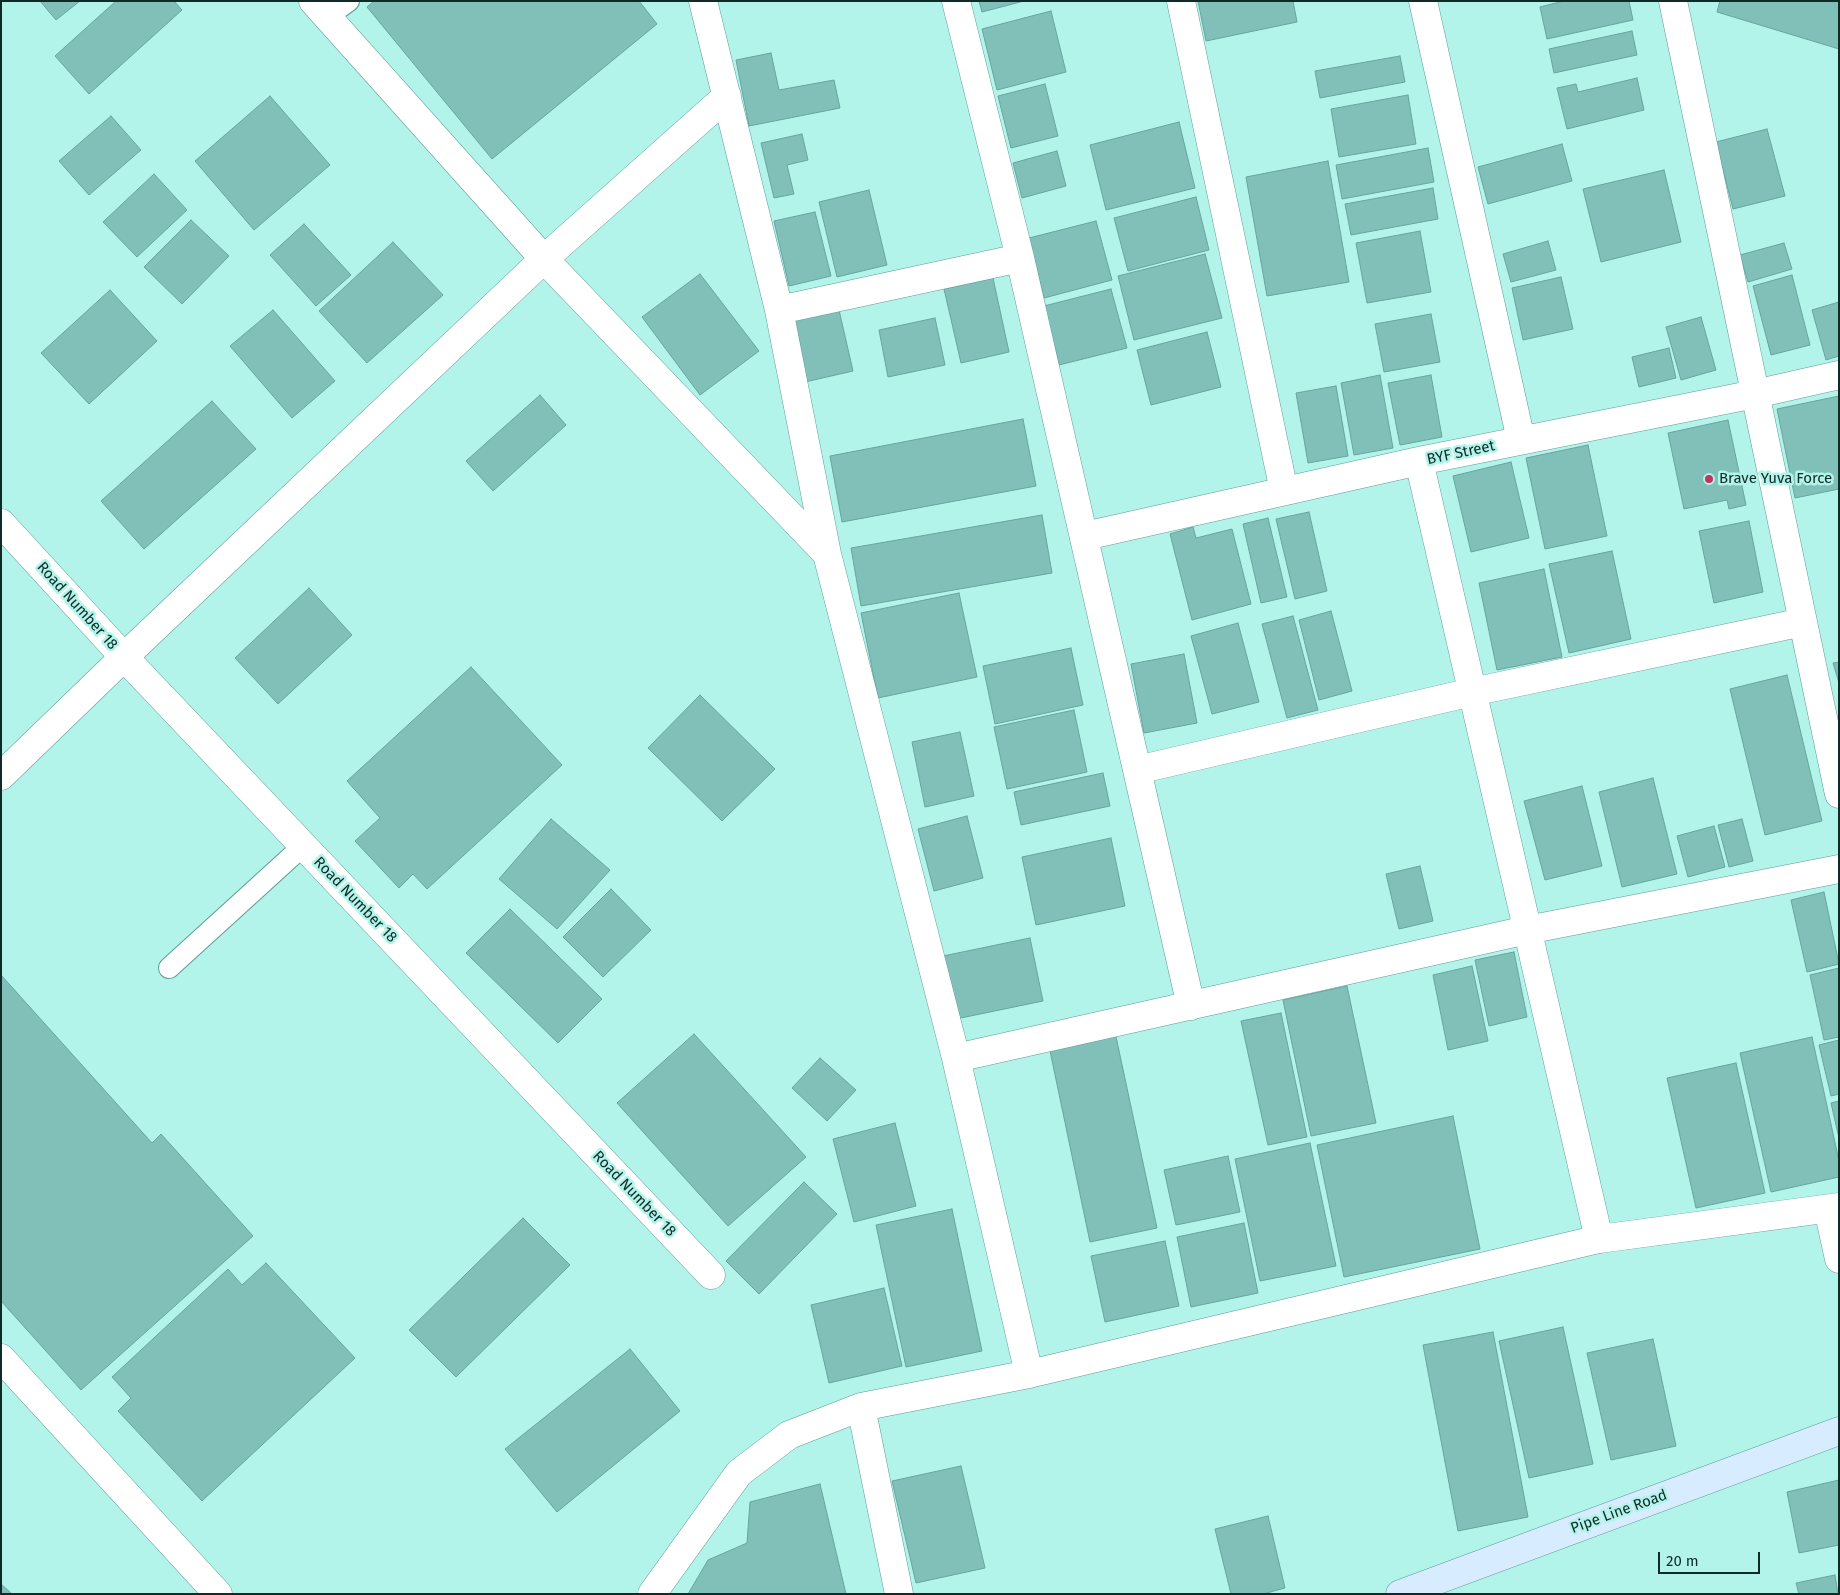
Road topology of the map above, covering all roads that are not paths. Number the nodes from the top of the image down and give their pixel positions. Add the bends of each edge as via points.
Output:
1 (703, 1) edge
2 (956, 1) edge
3 (1181, 1) edge
4 (1423, 1) edge
5 (1673, 1) edge
6 (330, 7) edge
7 (727, 96) junction
8 (1020, 258) junction
9 (544, 259) junction
10 (779, 310) junction
11 (1839, 375) edge
12 (1755, 394) junction
13 (1521, 440) junction
14 (1419, 461) junction
15 (1284, 491) junction
16 (1, 523) edge
17 (1084, 536) junction
18 (827, 554) junction
19 (1803, 622) junction
20 (124, 657) junction
21 (1472, 692) junction
22 (1137, 770) junction
23 (1, 776) edge
24 (1839, 794) edge
25 (303, 846) junction
26 (1839, 869) edge
27 (1527, 930) junction
28 (169, 968) dead end
29 (1191, 1006) junction
30 (956, 1058) junction
31 (1834, 1208) edge
32 (1599, 1239) junction
33 (1839, 1259) edge
34 (711, 1275) dead end
35 (1, 1358) edge
36 (1029, 1374) junction
37 (861, 1407) junction
38 (1839, 1431) edge
39 (218, 1594) edge
40 (652, 1594) edge
41 (899, 1594) edge
42 (1400, 1594) edge

1 - 7 street
2 - 8 street
3 - 15 street
4 - 13 street
5 - 12 street
6 - 9 street
7 - 9 street
7 - 10 street
8 - 10 street
8 - 17 street
9 - 18 street
9 - 20 street
10 - 18 street
11 - 12 street, BYF Street
12 - 13 street, BYF Street
12 - 19 street
13 - 14 street, BYF Street
14 - 15 street, BYF Street
14 - 21 street
15 - 17 street, BYF Street
16 - 20 street, Road Number 18
17 - 22 street
18 - 30 street
19 - 21 street
19 - 24 street
20 - 23 street
20 - 25 street, Road Number 18
21 - 22 street
21 - 27 street
22 - 29 street
25 - 28 lane
25 - 34 street, Road Number 18
26 - 27 street
27 - 29 street
27 - 32 street
29 - 30 street
30 - 36 street
31 - 32 street
31 - 33 street
32 - 36 street
35 - 39 street
36 - 37 street
37 - 40 street via 789,1435 739,1474
37 - 41 street
38 - 42 street, Pipe Line Road

